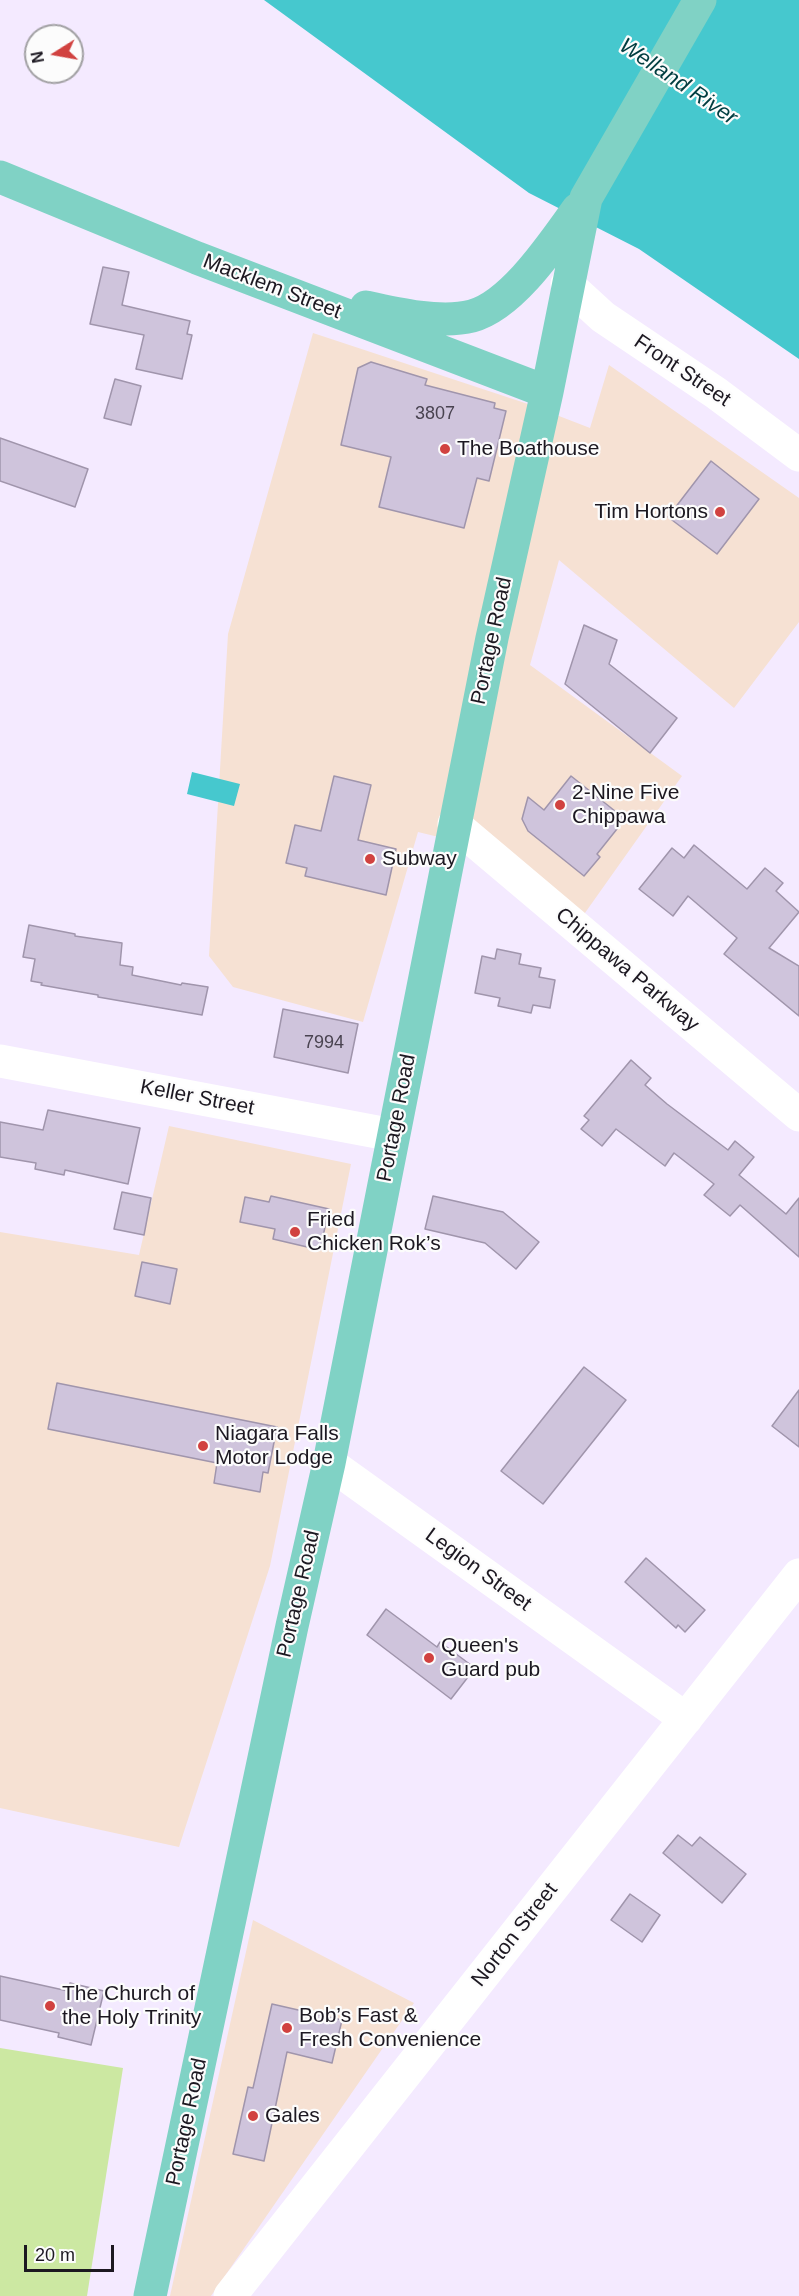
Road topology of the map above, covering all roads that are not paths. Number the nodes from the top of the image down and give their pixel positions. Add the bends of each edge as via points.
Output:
1 (700, 0) edge
2 (0, 177) edge
3 (586, 198) junction
4 (567, 284) junction
5 (272, 287) junction
6 (547, 392) junction
7 (799, 455) edge
8 (454, 824) junction
9 (0, 1061) edge
10 (799, 1115) edge
11 (393, 1135) junction
12 (329, 1463) junction
13 (799, 1575) edge
14 (686, 1719) junction
15 (153, 2295) edge
16 (230, 2296) edge

1 - 3 main road, Portage Road
2 - 5 main road, Macklem Street
3 - 4 main road, Portage Road
3 - 5 main road via 536,267 502,300 472,316 438,319
4 - 6 main road, Portage Road
4 - 7 street, Front Street via 603,317
5 - 6 main road, Macklem Street
6 - 8 main road, Portage Road
8 - 10 street, Chippawa Parkway
8 - 11 main road, Portage Road
9 - 11 street, Keller Street
11 - 12 main road, Portage Road
12 - 14 street, Legion Street
12 - 15 main road, Portage Road
13 - 14 street, Norton Street
14 - 16 street, Norton Street

